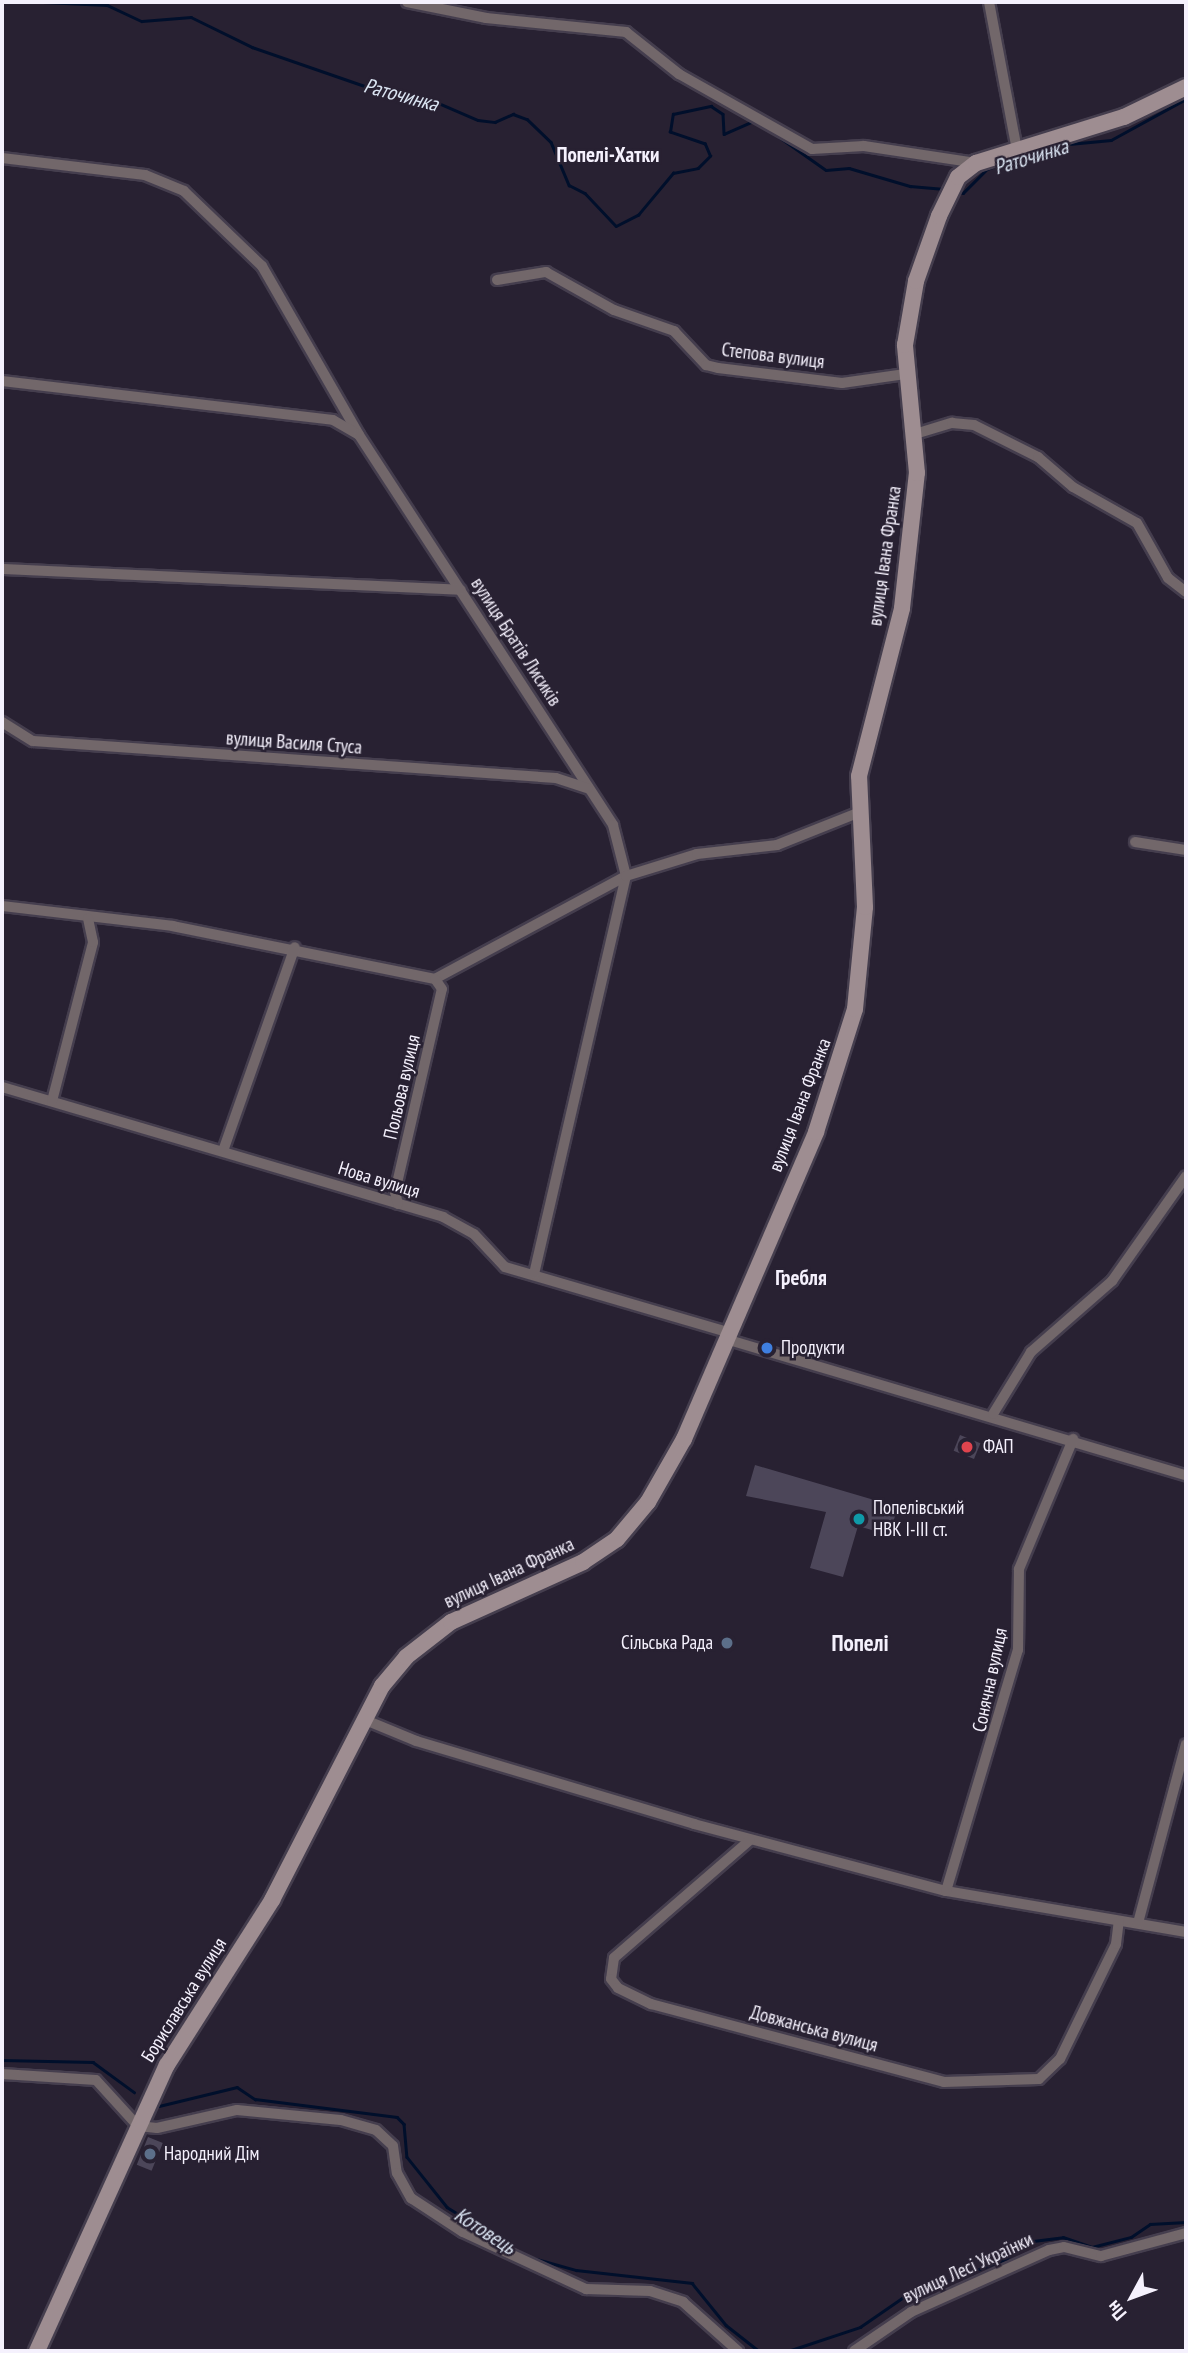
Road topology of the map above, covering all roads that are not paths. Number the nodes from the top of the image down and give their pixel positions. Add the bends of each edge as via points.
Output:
1 (407, 2) edge
2 (989, 2) edge
3 (1186, 87) edge
4 (1017, 150) junction
5 (2, 158) edge
6 (976, 163) junction
7 (497, 280) dead end
8 (905, 374) junction
9 (2, 381) edge
10 (915, 434) junction
11 (359, 435) junction
12 (2, 569) edge
13 (461, 590) junction
14 (1186, 592) edge
15 (2, 722) edge
16 (587, 788) junction
17 (858, 813) junction
18 (1135, 842) dead end
19 (1186, 850) edge
20 (625, 876) junction
21 (2, 906) edge
22 (88, 919) junction
23 (295, 947) junction
24 (438, 984) junction
25 (2, 1087) edge
26 (52, 1101) junction
27 (223, 1152) junction
28 (1186, 1176) edge
29 (398, 1204) junction
30 (534, 1274) junction
31 (730, 1336) junction
32 (993, 1415) junction
33 (1073, 1439) junction
34 (1186, 1475) edge
35 (363, 1719) junction
36 (1186, 1744) edge
37 (750, 1840) junction
38 (946, 1891) junction
39 (272, 1900) joint
40 (1119, 1921) junction
41 (1138, 1923) junction
42 (1186, 1932) edge
43 (2, 2074) edge
44 (138, 2126) junction
45 (1186, 2233) edge
46 (37, 2351) edge
47 (738, 2351) edge
48 (855, 2351) edge

1 - 6 street via 486,18 626,32 680,74 812,149 864,146
2 - 4 street
3 - 4 main road, вулиця Івана Франка via 1125,117
4 - 6 main road, вулиця Івана Франка
5 - 11 street, вулиця Братів Лисиків via 145,175 184,191 262,266
6 - 8 main road, вулиця Івана Франка via 953,185 944,204 908,316
7 - 8 street, Степова вулиця via 546,272 614,310 674,331 706,365 718,368 842,383
8 - 10 main road, вулиця Івана Франка
9 - 11 street via 319,418
10 - 14 street via 952,423 974,425 1038,457 1073,487 1137,523 1168,578
10 - 17 main road, вулиця Івана Франка via 914,519 902,608 859,776
11 - 13 street, вулиця Братів Лисиків
12 - 13 street
13 - 16 street, вулиця Братів Лисиків
15 - 16 street, вулиця Василя Стуса via 33,741 556,778
16 - 20 street, вулиця Братів Лисиків via 613,825
17 - 20 street via 759,850 664,860
17 - 31 main road, вулиця Івана Франка via 865,907 849,1034 816,1132
18 - 19 street
20 - 24 street, Польова вулиця via 446,975
20 - 30 street
21 - 22 street
22 - 23 street via 173,926
22 - 26 street via 93,942
23 - 24 street
23 - 27 street
24 - 29 street, Польова вулиця via 395,1192
25 - 26 street, Нова вулиця
26 - 27 street, Нова вулиця
27 - 29 street, Нова вулиця
28 - 32 street via 1112,1281 1031,1352
29 - 30 street, Нова вулиця via 459,1224 505,1267
30 - 31 street, Нова вулиця
31 - 32 street
31 - 35 main road, вулиця Івана Франка via 668,1470 630,1527 583,1562 451,1622 406,1657
32 - 33 street
33 - 34 street
33 - 38 street, Сонячна вулиця via 1019,1569 1018,1650
35 - 37 street via 416,1741
35 - 39 main road, вулиця Івана Франка
36 - 41 street
37 - 38 street
37 - 40 street, Довжанська вулиця via 614,1958 611,1979 618,1988 651,2004 944,2082 1039,2079 1060,2059 1116,1944
38 - 40 street
39 - 44 main road, Бориславська вулиця via 167,2065
40 - 41 street
41 - 42 street
43 - 44 street via 96,2080
44 - 46 main road, Бориславська вулиця
44 - 47 street via 157,2128 237,2110 369,2127 394,2146 397,2173 411,2197 463,2232 574,2285 650,2291 683,2302
45 - 48 street, вулиця Лесі Українки via 1101,2256 1064,2246 1049,2250 911,2312

